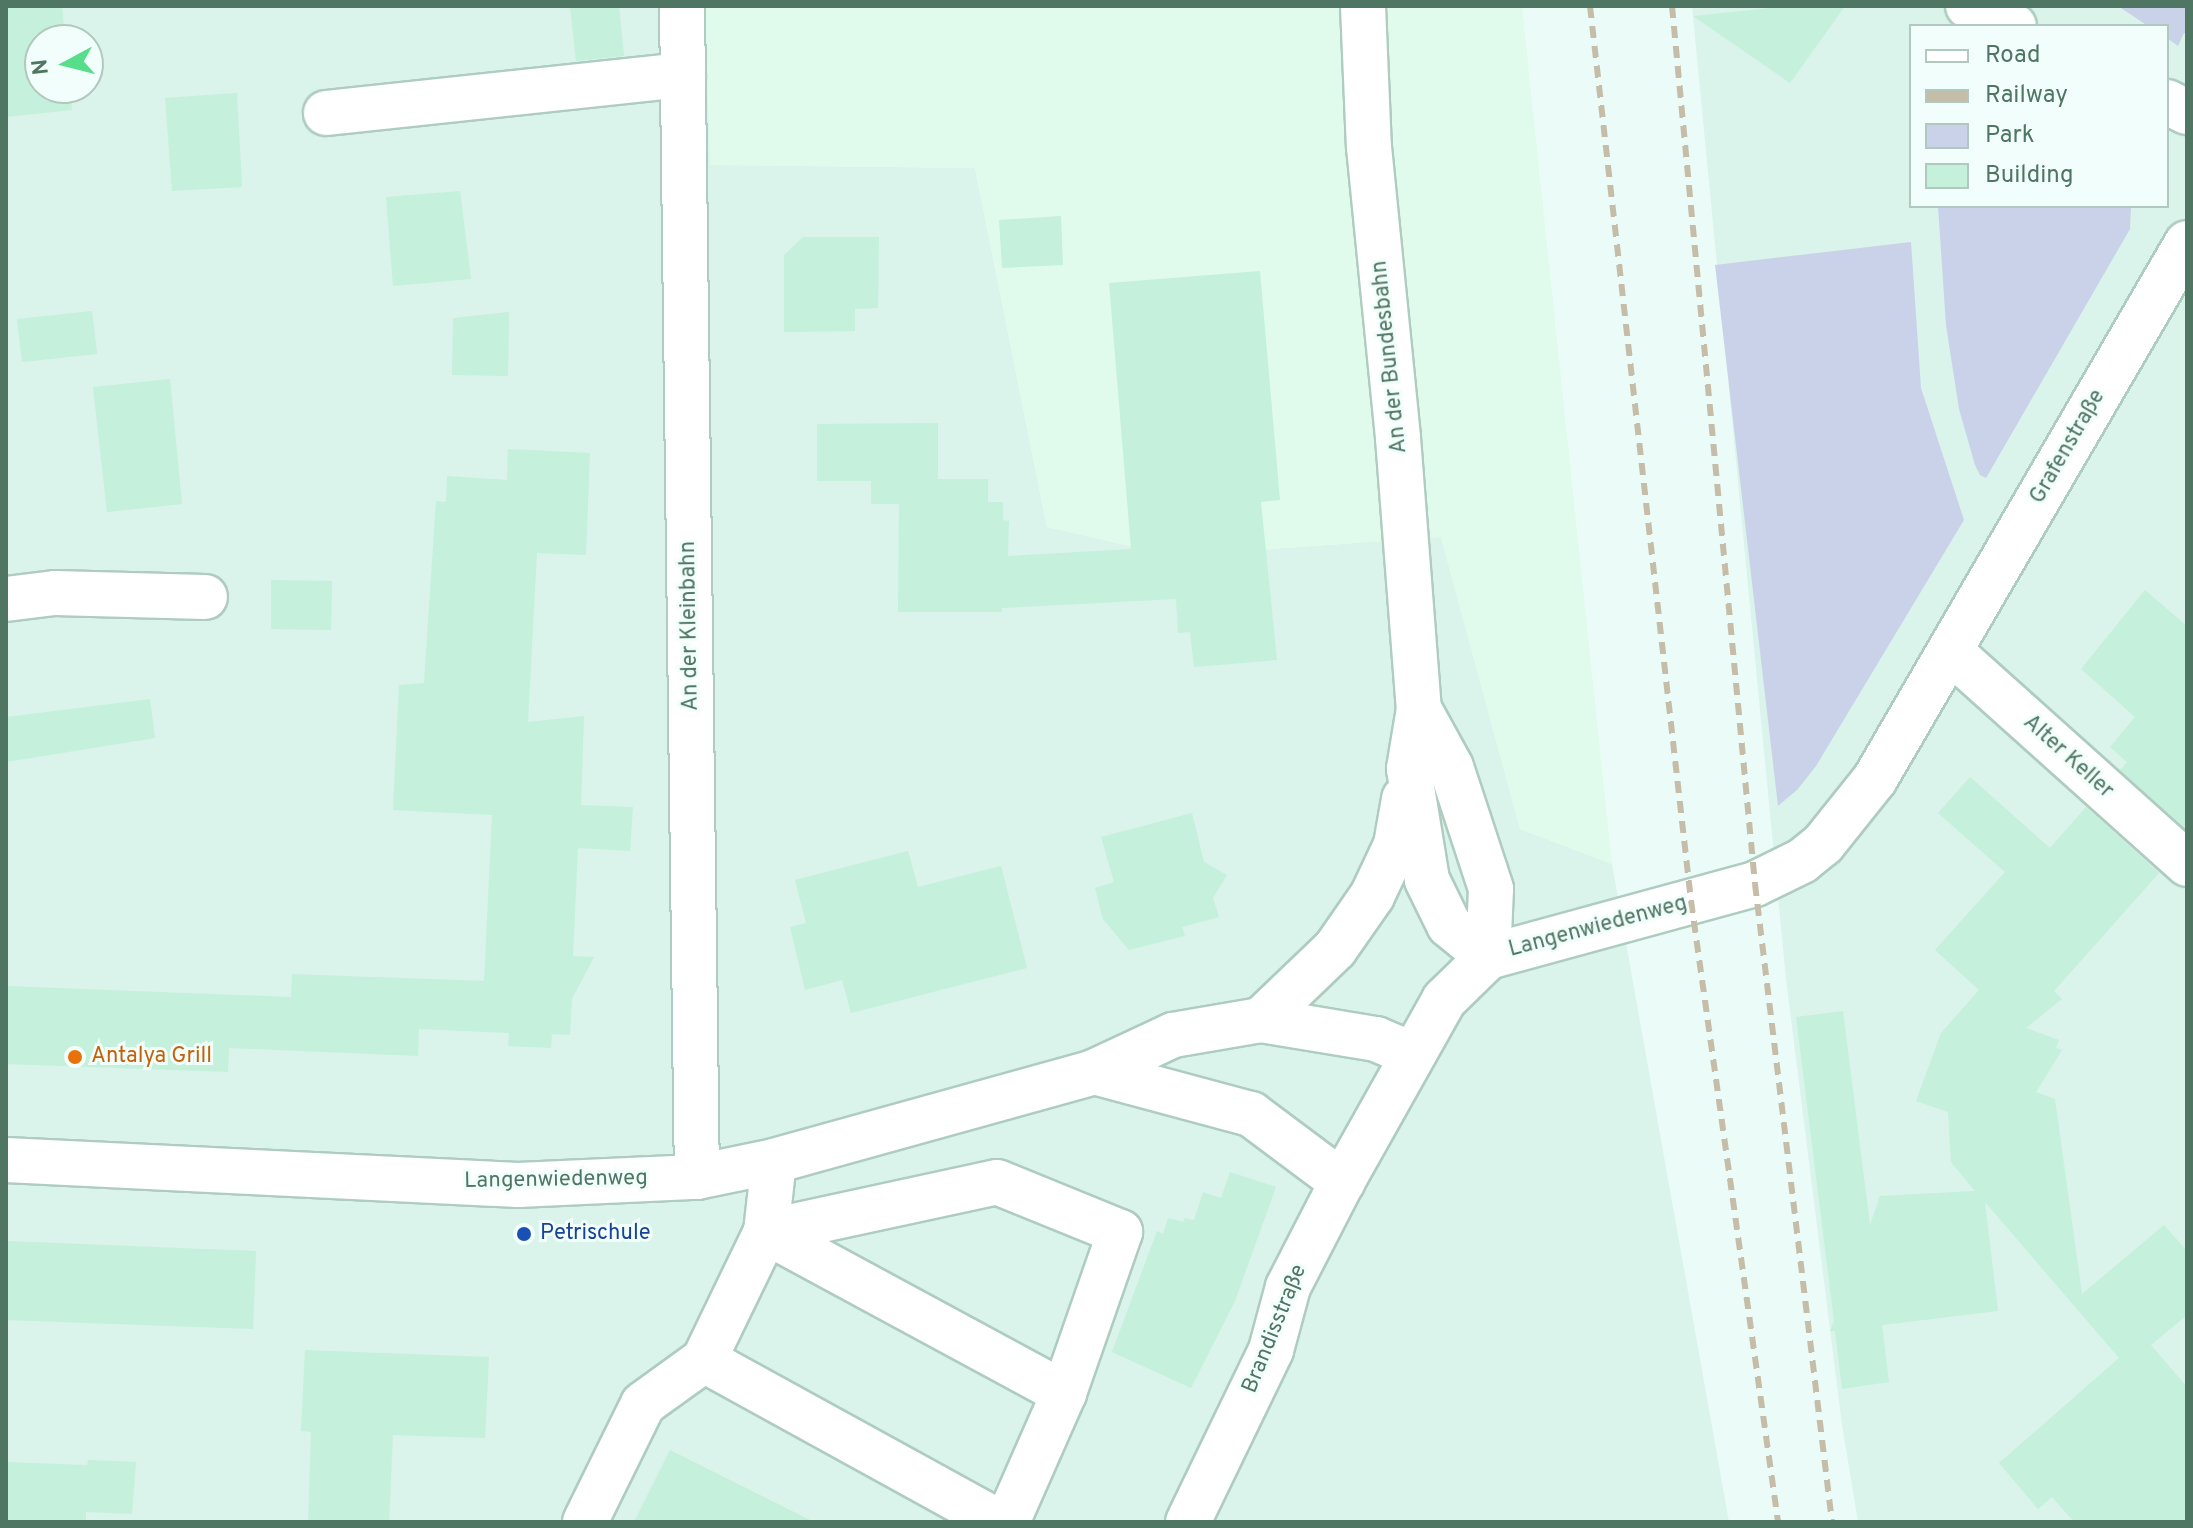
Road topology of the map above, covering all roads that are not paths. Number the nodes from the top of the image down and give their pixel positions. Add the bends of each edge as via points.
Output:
1 (682, 6) edge
2 (1363, 6) edge
3 (1968, 6) edge
4 (2009, 24) edge
5 (683, 75) junction
6 (2169, 103) edge
7 (2187, 112) edge
8 (326, 113) dead end
9 (2187, 243) edge
10 (205, 597) dead end
11 (6, 599) edge
12 (1950, 651) junction
13 (1419, 709) junction
14 (1409, 769) junction
15 (2187, 864) edge
16 (1488, 957) junction
17 (1261, 1020) junction
18 (1411, 1054) junction
19 (1094, 1072) junction
20 (6, 1160) edge
21 (774, 1161) junction
22 (697, 1177) junction
23 (1342, 1182) junction
24 (766, 1232) junction
25 (704, 1360) junction
26 (1064, 1393) junction
27 (585, 1522) edge
28 (999, 1522) edge
29 (1007, 1522) edge
30 (1188, 1522) edge

1 - 5 street, An der Kleinbahn
2 - 13 street, An der Bundesbahn via 1369,147
3 - 4 street
5 - 8 street
5 - 22 street, An der Kleinbahn
6 - 7 street
9 - 12 street, Grafenstraße
10 - 11 street via 55,593
12 - 15 street, Alter Keller
12 - 16 street, Langenwiedenweg via 1875,779 1823,844 1802,861 1755,884
13 - 14 street, An der Bundesbahn
13 - 16 street, An der Bundesbahn via 1451,767 1491,889
14 - 16 street, An der Bundesbahn via 1427,880 1449,925
14 - 17 street via 1396,845 1372,896 1335,949
16 - 18 street, Langenwiedenweg via 1444,1000
17 - 18 street, Langenwiedenweg via 1376,1039
17 - 19 street, Langenwiedenweg via 1173,1035
18 - 23 street, Brandisstraße
19 - 21 street, Langenwiedenweg
19 - 23 street via 1251,1114
20 - 22 street, Langenwiedenweg via 518,1185
21 - 22 street, Langenwiedenweg
21 - 24 street
23 - 30 street, Brandisstraße via 1288,1287 1271,1350
24 - 25 street
24 - 26 street
24 - 26 street via 997,1182 1120,1232
25 - 27 street via 643,1404
25 - 28 street
26 - 29 street

